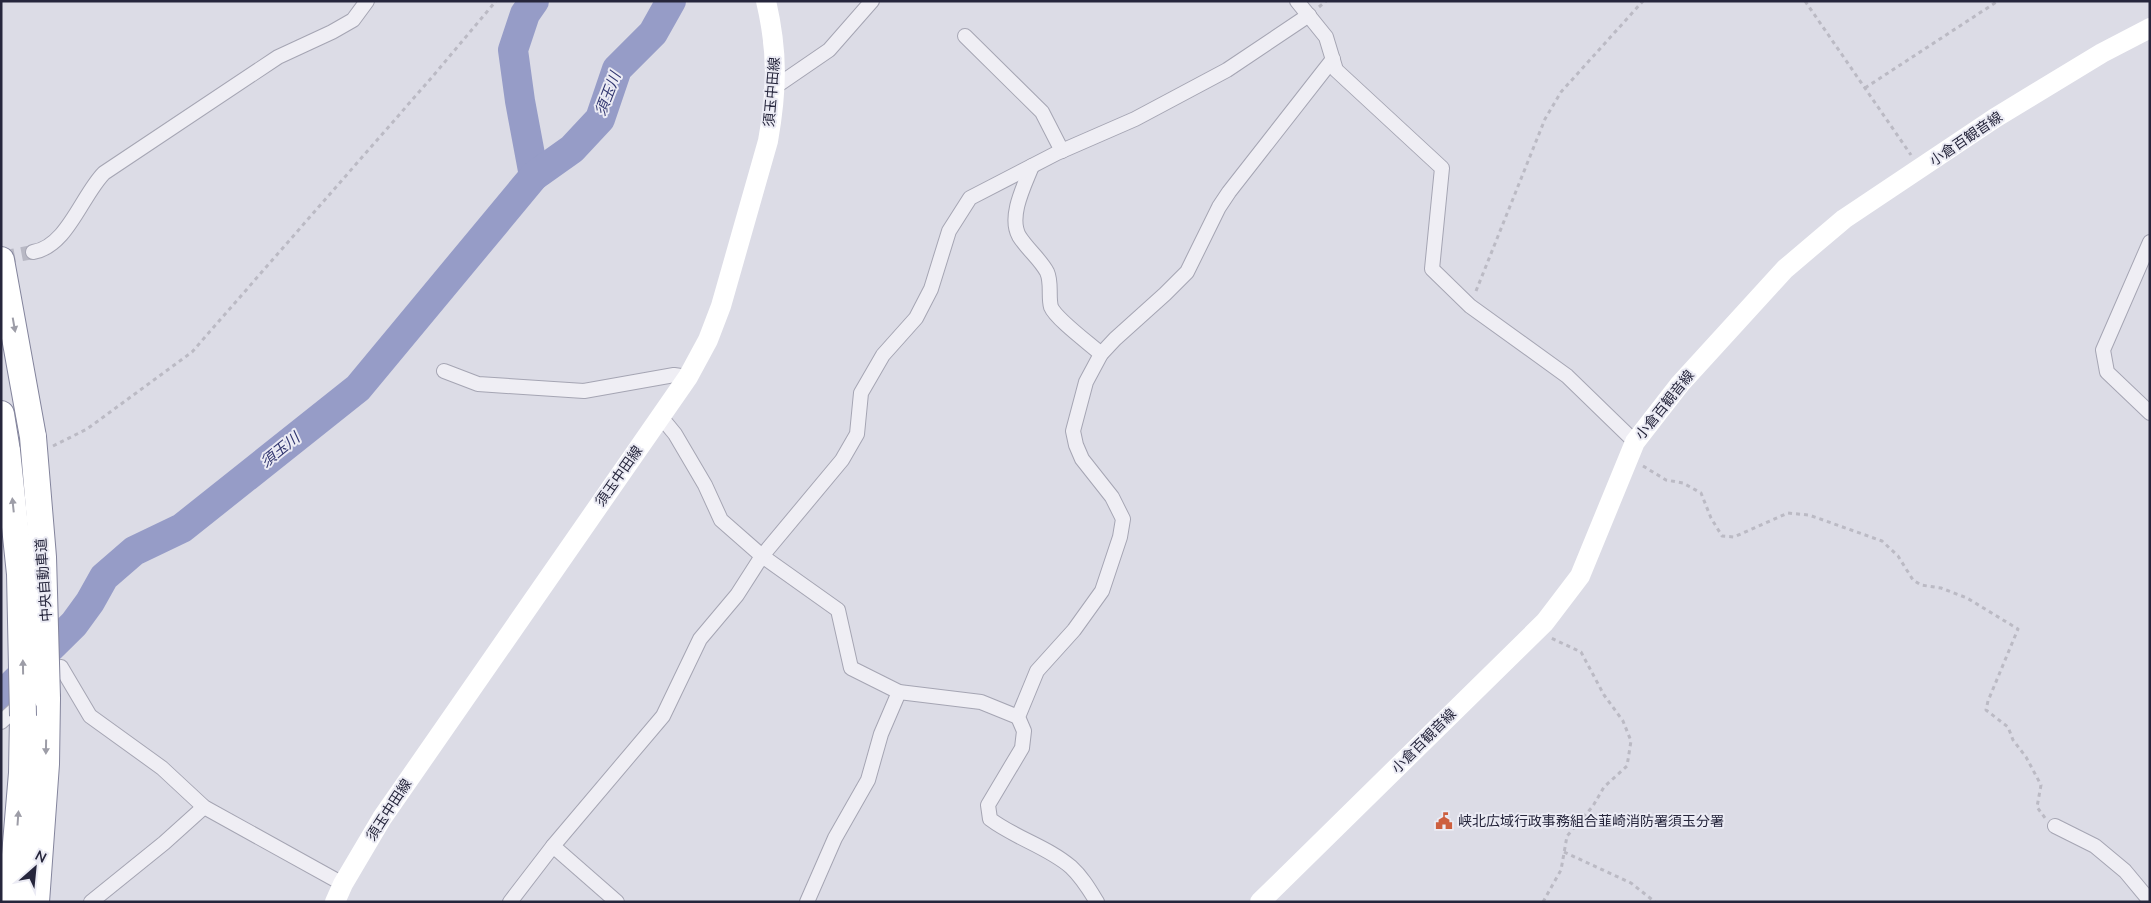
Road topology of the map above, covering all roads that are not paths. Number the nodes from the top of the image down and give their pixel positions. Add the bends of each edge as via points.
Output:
1 (367, 1) edge
2 (766, 1) edge
3 (872, 1) edge
4 (1297, 1) edge
5 (1309, 15) junction
6 (2150, 28) edge
7 (965, 36) dead end
8 (1333, 59) junction
9 (775, 88) junction
10 (1062, 151) junction
11 (1032, 166) junction
12 (2150, 242) edge
13 (33, 252) tunnel mouth
14 (1, 260) edge
15 (1101, 354) junction
16 (444, 371) dead end
17 (688, 377) junction
18 (2150, 413) edge
19 (1, 414) edge
20 (661, 417) junction
21 (1632, 449) junction
22 (762, 556) junction
23 (899, 692) junction
24 (1018, 718) junction
25 (12, 719) edge
26 (204, 807) junction
27 (2055, 826) road end
28 (553, 846) junction
29 (339, 893) edge
30 (2150, 901) edge
31 (11, 902) edge
32 (36, 902) edge
33 (90, 902) edge
34 (510, 902) edge
35 (617, 902) edge
36 (807, 902) edge
37 (1097, 902) edge
38 (1260, 902) edge

1 - 13 street via 353,20 278,57 104,173 95,181 64,233 41,251
2 - 9 main road, 須玉中田線 via 776,51
3 - 9 street via 828,50
4 - 5 street
5 - 8 street via 1326,37
5 - 10 street via 1227,70 1135,119
6 - 21 main road, 小倉百観音線 via 1995,118 1844,219 1785,269 1680,384
7 - 10 street via 1042,112
8 - 15 street via 1229,192 1187,272
8 - 21 street via 1336,70 1442,168 1432,269 1470,306 1568,376
9 - 17 main road, 須玉中田線 via 768,141 721,306 708,340
10 - 11 street
11 - 15 street via 1020,194 1016,214 1018,234 1047,273 1051,306 1057,316
11 - 22 street via 970,198 949,231 931,289 916,318 883,355 861,393 857,434 852,444
12 - 18 street via 2103,350 2107,372
14 -> 32 highway, 中央自動車道, bridge via 38,444 47,698 46,764
15 - 24 street via 1086,382 1073,431 1082,459 1112,497 1123,519 1120,537 1102,592 1074,630 1037,670
16 - 17 street via 478,384 584,391 674,375
17 - 20 main road, 須玉中田線
25 -> 19 highway, 中央自動車道, bridge via 20,574
20 - 22 street via 675,434 722,520
20 - 29 main road, 須玉中田線 via 382,818
21 - 38 main road, 小倉百観音線 via 1580,576 1535,631
22 - 23 street via 838,610 851,668
22 - 28 street via 738,595 700,639 663,716
23 - 24 street via 980,702
23 - 36 street via 881,734 868,780 835,838
24 - 37 street via 1024,731 1022,748 988,805 990,819 1071,867
25 - 26 street via 61,667 90,716 162,768
31 -> 25 highway, 中央自動車道 via 22,773
26 - 29 street
26 - 33 street
27 - 30 street via 2095,846 2125,871
28 - 34 street
28 - 35 street

